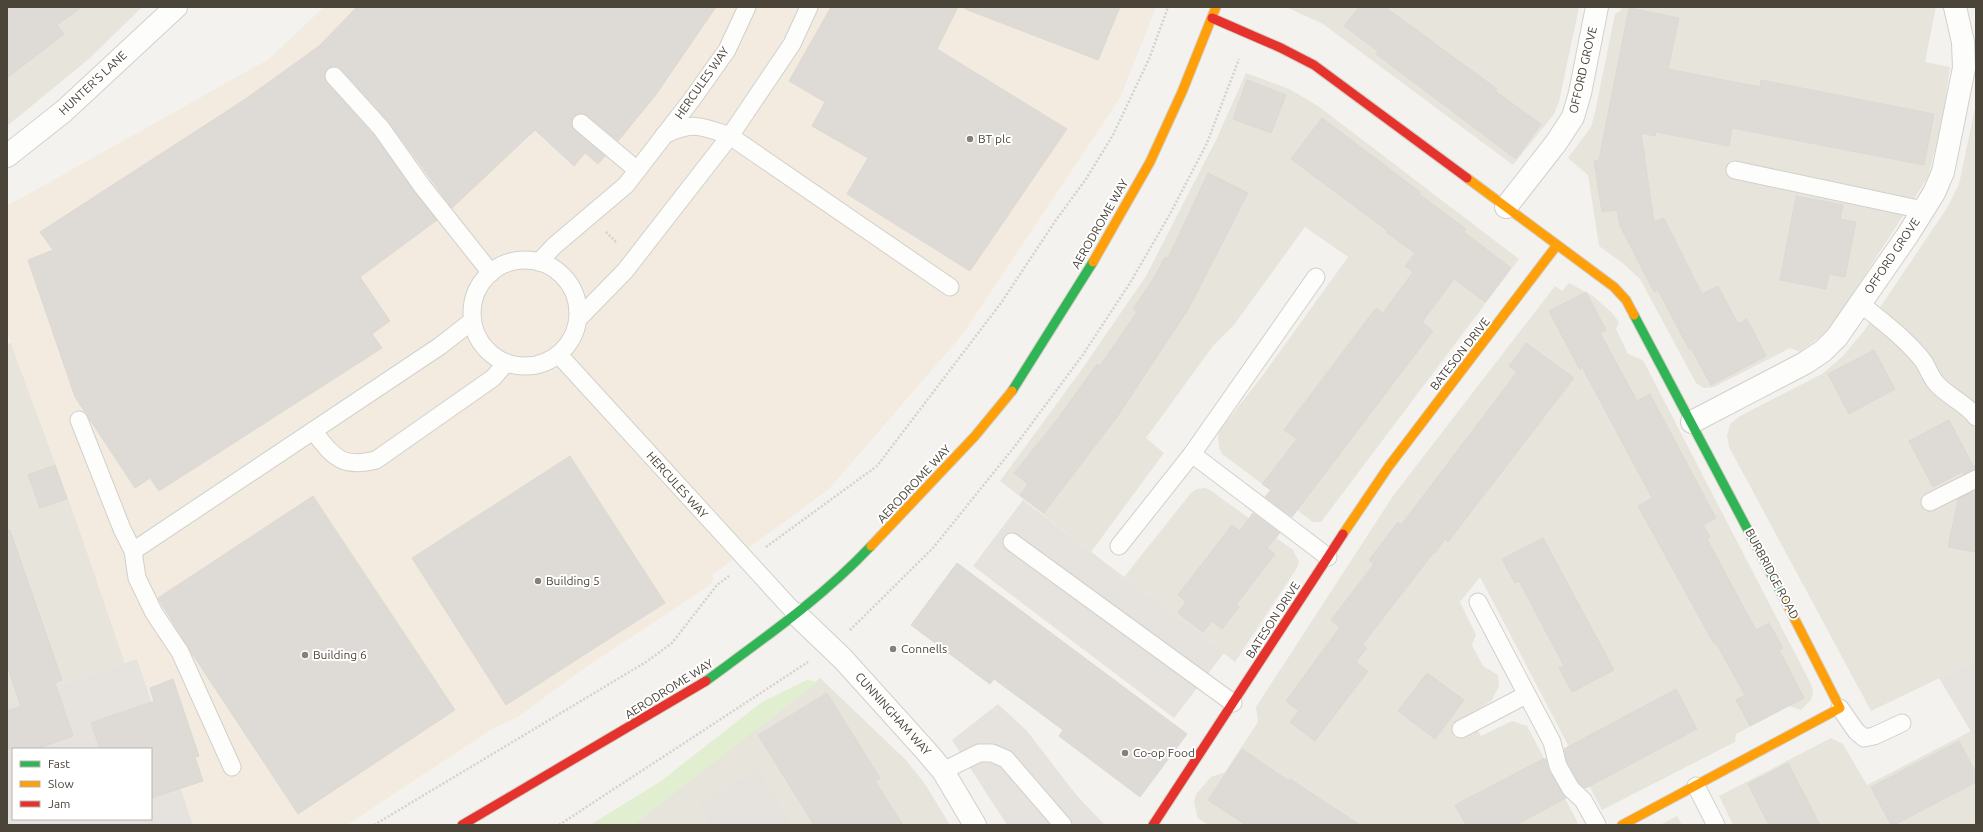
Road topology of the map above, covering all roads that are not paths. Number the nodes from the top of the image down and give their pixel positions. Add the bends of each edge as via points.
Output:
1 (176, 7) edge
2 (747, 7) edge
3 (809, 7) edge
4 (1216, 7) edge
5 (1597, 7) edge
6 (1955, 7) edge
7 (1212, 18) junction
8 (334, 76) dead end
9 (581, 123) dead end
10 (664, 135) junction
11 (730, 136) junction
12 (7, 156) edge
13 (637, 170) junction
14 (1735, 170) dead end
15 (1506, 208) junction
16 (1924, 210) junction
17 (1557, 245) junction
18 (539, 262) junction
19 (491, 273) junction
20 (1316, 277) dead end
21 (950, 287) dead end
22 (1860, 303) junction
23 (579, 318) junction
24 (472, 322) junction
25 (559, 355) junction
26 (506, 363) junction
27 (1976, 418) edge
28 (79, 420) dead end
29 (1692, 422) junction
30 (313, 431) junction
31 (1192, 454) junction
32 (1976, 479) edge
33 (1930, 502) dead end
34 (1012, 542) dead end
35 (1119, 546) dead end
36 (133, 551) junction
37 (1328, 556) junction
38 (1478, 602) dead end
39 (796, 614) junction
40 (1526, 694) junction
41 (1233, 703) junction
42 (1840, 708) junction
43 (1902, 723) dead end
44 (1461, 729) dead end
45 (232, 766) dead end
46 (943, 771) junction
47 (1696, 786) junction
48 (1159, 823) edge
49 (462, 825) edge
50 (975, 825) edge
51 (1063, 825) edge
52 (1597, 825) edge
53 (1622, 825) edge
54 (1716, 825) edge

1 - 12 street, HUNTER'S LANE via 64,111
2 - 10 lane, HERCULES WAY via 727,50
3 - 11 lane via 792,44
4 - 7 street, AERODROME WAY
5 - 15 street, OFFORD GROVE via 1573,117
6 - 16 street, OFFORD GROVE via 1963,42 1964,68 1942,172
7 - 15 street via 1304,59 1332,77
7 - 39 street, AERODROME WAY via 1150,162 1090,268 1018,383 975,436 852,566
8 - 19 lane via 381,128 422,186
9 - 13 lane
10 - 11 lane, HERCULES WAY via 681,127 693,125
10 - 13 lane, HERCULES WAY
11 - 21 lane, HERCULES WAY
11 - 23 lane via 625,271
13 - 18 lane, HERCULES WAY via 626,185 554,246
14 - 16 lane
15 - 17 street
16 - 22 street, OFFORD GROVE
17 - 29 street, BURBRIDGE ROAD via 1614,287 1626,300
17 - 37 street, BATESON DRIVE via 1389,466
18 - 19 lane via 517,260
18 - 23 lane via 557,271 569,285 576,301
19 - 24 lane via 479,286 473,304
20 - 31 lane
22 - 27 lane via 1911,347 1924,362 1935,382 1947,394 1972,411
22 - 29 street, OFFORD GROVE via 1837,337 1823,352
23 - 25 lane via 572,337
24 - 26 lane via 479,339 490,354
24 - 30 lane
25 - 26 lane via 543,363 526,366
25 - 39 lane, HERCULES WAY
26 - 30 lane via 493,378 376,460 363,463 339,460 330,453
28 - 36 lane
29 - 42 street, BURBRIDGE ROAD
30 - 36 lane
31 - 35 lane
31 - 37 lane
32 - 33 lane
34 - 41 lane
36 - 45 lane via 137,578 154,613 180,652
37 - 41 street, BATESON DRIVE
38 - 40 lane
39 - 46 street, CUNNINGHAM WAY via 843,659
39 - 49 street, AERODROME WAY via 700,686
40 - 44 lane
40 - 52 lane via 1552,742 1558,766 1571,789 1584,800
41 - 48 street, BATESON DRIVE
42 - 43 lane via 1864,738
42 - 47 street
46 - 50 street, CUNNINGHAM WAY
46 - 51 lane via 979,753 992,753 1006,759
47 - 53 street
47 - 54 lane

